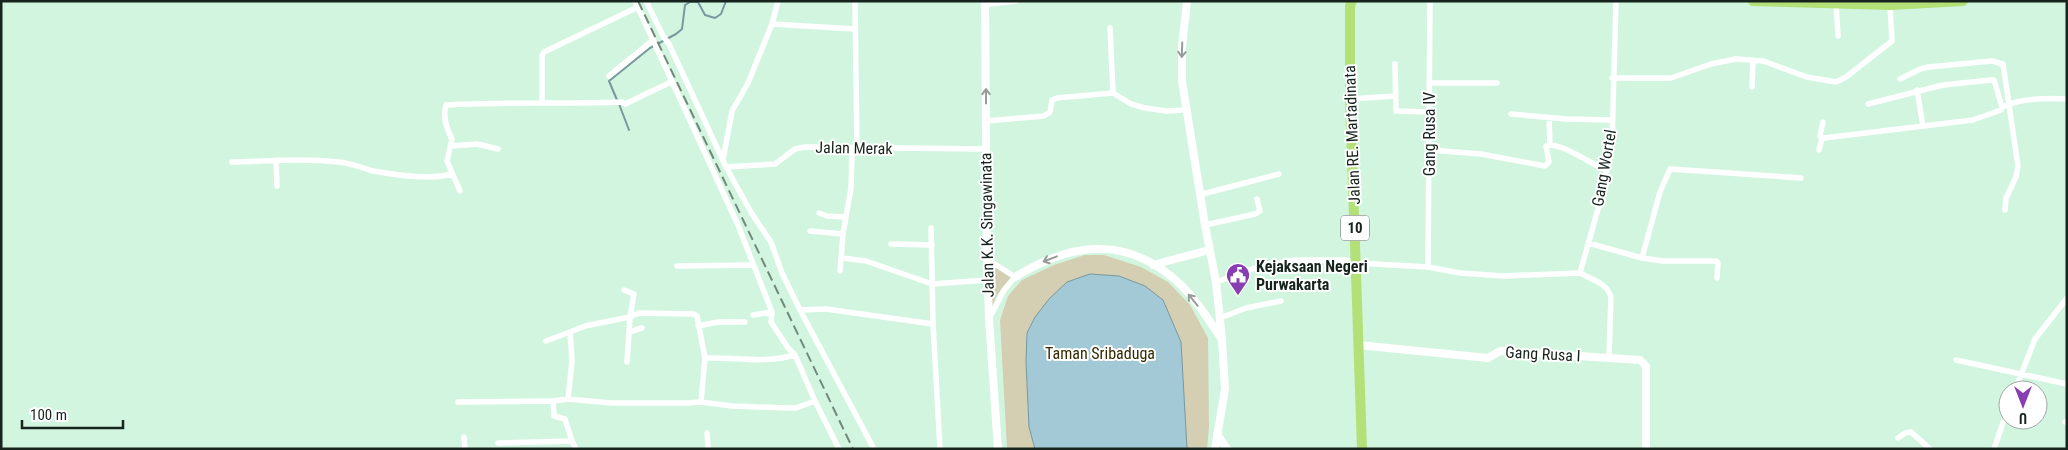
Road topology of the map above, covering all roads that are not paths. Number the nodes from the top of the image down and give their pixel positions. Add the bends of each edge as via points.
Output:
1 (646, 1) edge
2 (774, 1) edge
3 (855, 1) edge
4 (1016, 1) edge
5 (1187, 1) edge
6 (1352, 1) edge
7 (1430, 1) edge
8 (1616, 1) edge
9 (1753, 1) edge
10 (1963, 1) edge
11 (778, 2) edge
12 (1833, 3) edge
13 (636, 4) edge
14 (985, 4) edge
15 (1890, 4) junction
16 (772, 24) junction
17 (1110, 28) dead end
18 (856, 29) junction
19 (1838, 36) dead end
20 (653, 42) junction
21 (1753, 60) junction
22 (1395, 64) dead end
23 (609, 76) dead end
24 (1612, 78) junction
25 (1900, 80) dead end
26 (672, 82) junction
27 (1497, 83) dead end
28 (1429, 84) junction
29 (1752, 87) dead end
30 (1917, 90) junction
31 (1112, 93) junction
32 (1396, 96) junction
33 (1350, 98) junction
34 (2067, 99) edge
35 (542, 103) junction
36 (1868, 104) dead end
37 (2005, 106) junction
38 (1185, 110) junction
39 (1429, 112) junction
40 (1511, 114) dead end
41 (1549, 118) junction
42 (1612, 120) junction
43 (986, 122) junction
44 (1823, 122) dead end
45 (1923, 126) junction
46 (1822, 138) junction
47 (1550, 144) junction
48 (451, 146) junction
49 (854, 148) junction
50 (498, 149) dead end
51 (987, 149) junction
52 (1429, 150) junction
53 (1819, 150) dead end
54 (722, 160) junction
55 (276, 161) junction
56 (232, 162) dead end
57 (726, 167) junction
58 (1606, 170) junction
59 (452, 174) junction
60 (1279, 174) dead end
61 (1801, 178) dead end
62 (276, 186) dead end
63 (460, 191) dead end
64 (1200, 195) junction
65 (1257, 199) dead end
66 (2005, 210) dead end
67 (818, 213) dead end
68 (846, 217) junction
69 (1204, 225) junction
70 (931, 228) dead end
71 (810, 231) dead end
72 (843, 234) junction
73 (1588, 243) junction
74 (890, 244) dead end
75 (932, 244) junction
76 (1209, 250) junction
77 (842, 258) junction
78 (987, 258) junction
79 (1642, 258) junction
80 (1357, 263) junction
81 (1153, 264) junction
82 (753, 265) junction
83 (676, 266) dead end
84 (1428, 266) junction
85 (840, 271) dead end
86 (1580, 273) junction
87 (1015, 277) junction
88 (1717, 278) dead end
89 (988, 280) junction
90 (1216, 282) junction
91 (932, 284) junction
92 (624, 290) dead end
93 (2067, 298) edge
94 (1281, 301) dead end
95 (800, 310) junction
96 (772, 312) junction
97 (753, 315) dead end
98 (630, 317) junction
99 (1220, 318) junction
100 (989, 319) junction
101 (745, 322) dead end
102 (933, 324) junction
103 (698, 326) junction
104 (642, 328) dead end
105 (570, 332) junction
106 (629, 332) junction
107 (1222, 339) junction
108 (546, 340) dead end
109 (1358, 345) junction
110 (795, 355) junction
111 (708, 358) junction
112 (1609, 358) junction
113 (1956, 360) dead end
114 (627, 362) dead end
115 (2020, 374) junction
116 (2018, 380) edge
117 (2067, 384) edge
118 (568, 399) junction
119 (815, 401) junction
120 (458, 402) dead end
121 (554, 402) junction
122 (699, 402) junction
123 (2001, 430) edge
124 (707, 432) dead end
125 (1217, 434) junction
126 (464, 436) dead end
127 (1898, 438) dead end
128 (572, 441) junction
129 (498, 443) dead end
130 (464, 449) edge
131 (576, 449) edge
132 (708, 449) edge
133 (839, 449) edge
134 (874, 449) edge
135 (940, 449) edge
136 (998, 449) edge
137 (1215, 449) edge
138 (1227, 449) edge
139 (1362, 449) edge
140 (1646, 449) edge
141 (1930, 449) edge
142 (1994, 449) edge

1 - 54 street
2 - 11 street
3 - 18 street
4 - 14 street
5 -> 38 street via 1182,47
6 - 33 highway, Jalan RE. Martadinata / 10
7 - 28 street, Gang Rusa IV
8 - 24 street, Gang Wortel
9 - 12 highway
10 - 15 highway
11 - 16 street
12 - 15 highway
12 - 19 street
13 - 20 street
13 - 35 street via 544,52
43 -> 14 street, Jalan K.K. Singawinata
15 - 21 street via 1890,43 1836,82 1807,77
16 - 18 street
16 - 54 street via 748,83 734,104
17 - 31 street
18 - 49 street
20 - 23 street
20 - 26 street
21 - 24 street via 1736,59 1711,64 1671,78
21 - 29 street
22 - 32 street
24 - 42 street, Gang Wortel
25 - 37 street via 1929,67 2000,62 2005,67
26 - 35 street via 625,104
26 - 82 street
27 - 28 street
28 - 39 street, Gang Rusa IV
30 - 36 street
30 - 37 street via 1994,80
30 - 45 street
31 - 38 street via 1145,108
31 - 43 street via 1058,98 1052,100 1050,112 1044,116
32 - 33 street
32 - 39 street via 1396,111
33 - 80 highway, Jalan RE. Martadinata / 10
34 - 37 street via 2038,98
35 - 48 street via 446,105 446,129 452,140
37 - 45 street via 1973,120
37 - 66 street via 2018,172 2007,195
38 - 64 street
39 - 52 street, Gang Rusa IV
40 - 41 street
41 - 42 street
41 - 47 street
42 - 58 street, Gang Wortel via 1612,143
43 - 51 street, Jalan K.K. Singawinata
44 - 46 street
45 - 46 street
46 - 53 street
47 - 52 street via 1546,148 1549,162 1545,166 1481,154
47 - 58 street
48 - 50 street via 477,144
48 - 59 street via 447,158
49 - 51 street, Jalan Merak
49 - 57 street, Jalan Merak via 800,148 776,164
49 - 68 street
51 - 78 street, Jalan K.K. Singawinata
52 - 84 street, Gang Rusa IV
54 - 57 street
55 - 56 street
55 - 59 street via 336,162 373,171 427,177
55 - 62 street
57 - 95 street via 770,242
58 - 73 street, Gang Wortel
59 - 63 street
60 - 64 street
61 - 79 street via 1670,169 1660,192
64 - 69 street
65 - 69 street via 1260,211 1255,214
67 - 68 street
68 - 72 street
69 - 76 street
70 - 75 street
71 - 72 street
72 - 77 street
73 - 79 street
73 - 86 street, Gang Wortel
74 - 75 street
75 - 91 street
76 - 81 street
76 - 90 street
77 - 85 street
77 - 91 street via 866,261
78 - 87 street
78 - 89 street, Jalan K.K. Singawinata
79 - 88 street via 1716,261
80 - 84 street
80 - 90 street via 1295,260 1255,268
80 - 109 highway, Jalan RE. Martadinata / 10
81 -> 87 street via 1122,251 1086,248 1042,262
107 -> 81 street via 1183,288
82 - 83 street
82 - 96 street
84 - 86 street via 1466,274 1503,276
86 - 112 street via 1593,278 1611,296
87 - 100 street via 1004,290
89 - 91 street
89 - 100 street, Jalan K.K. Singawinata
90 - 99 street
91 - 102 street
92 - 98 street via 634,294
93 - 115 street via 2035,339
94 - 99 street via 1246,308
95 - 102 street via 826,309
95 - 134 street
96 - 97 street
96 - 110 street via 771,322
98 - 103 street via 639,313 694,314
98 - 105 street
98 - 106 street
99 - 107 street
100 - 136 street, Jalan K.K. Singawinata
101 - 103 street
102 - 135 street
103 - 111 street
104 - 106 street
105 - 108 street
105 - 118 street via 572,361
106 - 114 street
107 - 125 street via 1225,389
109 - 112 street, Gang Rusa I via 1488,358 1500,351
109 - 139 highway, Jalan RE. Martadinata / 10
110 - 111 street via 760,361
110 - 119 street
111 - 122 street
112 - 140 street, Gang Rusa I via 1640,360 1646,366
113 - 115 street
115 - 116 street
115 - 117 street
118 - 121 street
118 - 122 street via 611,403
119 - 122 street via 796,408
119 - 133 street
120 - 121 street
121 - 128 street via 554,416 565,419
123 - 142 street
124 - 132 street
125 - 137 street
125 - 138 street
126 - 130 street
127 - 141 street via 1911,432
128 - 129 street
128 - 131 street

